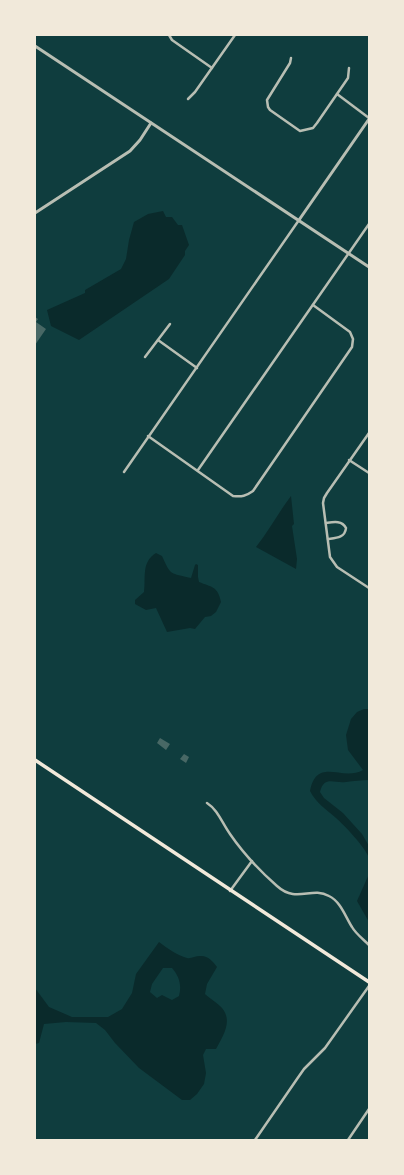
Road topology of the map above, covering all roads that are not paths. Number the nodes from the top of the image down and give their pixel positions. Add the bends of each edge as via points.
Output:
1 (169, 35) edge
2 (235, 35) edge
3 (35, 46) edge
4 (291, 58) dead end
5 (212, 68) junction
6 (349, 68) dead end
7 (337, 94) junction
8 (188, 99) dead end
9 (369, 118) edge
10 (151, 123) junction
11 (35, 213) edge
12 (299, 220) junction
13 (369, 224) edge
14 (349, 253) junction
15 (369, 267) edge
16 (313, 305) junction
17 (170, 324) dead end
18 (158, 340) junction
19 (145, 357) dead end
20 (197, 368) junction
21 (369, 433) edge
22 (148, 436) junction
23 (349, 460) junction
24 (198, 470) junction
25 (124, 472) dead end
26 (369, 473) edge
27 (326, 523) junction
28 (328, 539) junction
29 (369, 588) edge
30 (35, 760) edge
31 (207, 803) dead end
32 (252, 861) junction
33 (230, 891) junction
34 (369, 945) edge
35 (369, 982) edge
36 (369, 986) edge
37 (369, 1109) edge
38 (255, 1140) edge
39 (348, 1140) edge

1 - 5 street via 172,40
2 - 5 street
3 - 10 street
4 - 7 street via 267,100 270,110 300,131 313,128
5 - 8 street
6 - 7 street via 348,78
7 - 9 street
9 - 12 street
10 - 11 street via 130,151
10 - 12 street
12 - 14 street
12 - 20 street
13 - 14 street
14 - 15 street
14 - 16 street
16 - 24 street
16 - 24 street via 350,332 353,339 352,347 253,491 247,496 233,496
17 - 18 street
18 - 19 street
18 - 20 street
20 - 22 street
21 - 23 street
22 - 24 street
22 - 25 street
23 - 26 street
23 - 27 street via 324,498
27 - 28 street
27 - 28 street via 342,523 346,528 340,537
28 - 29 street via 330,557 334,563
30 - 33 main road
31 - 32 street via 213,807 231,836
32 - 33 street
32 - 34 street via 285,892 296,895 320,893 338,902 352,928
33 - 35 main road
36 - 38 street via 325,1048 304,1069
37 - 39 street

